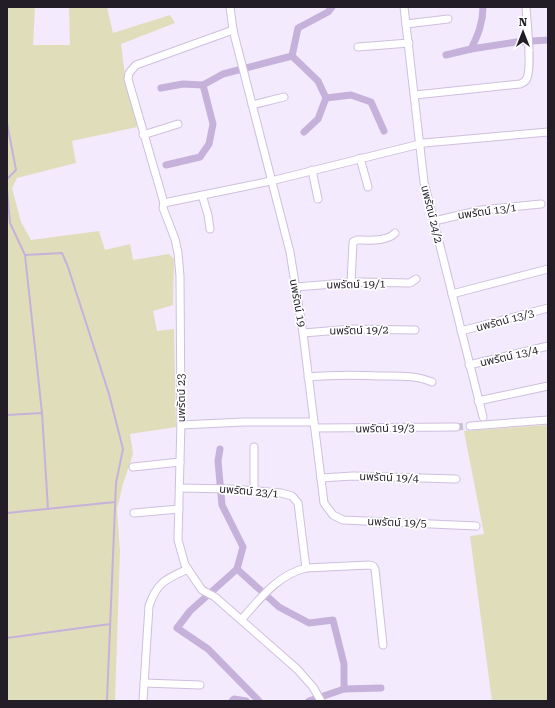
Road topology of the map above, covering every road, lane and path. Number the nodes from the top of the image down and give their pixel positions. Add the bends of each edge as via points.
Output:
1 (230, 7) edge
2 (404, 7) edge
3 (526, 7) edge
4 (448, 19) dead end
5 (406, 24) junction
6 (234, 30) junction
7 (409, 43) junction
8 (358, 47) dead end
9 (415, 95) junction
10 (284, 97) dead end
11 (252, 105) junction
12 (178, 124) dead end
13 (548, 132) edge
14 (143, 135) junction
15 (420, 144) junction
16 (360, 158) junction
17 (312, 170) junction
18 (271, 181) junction
19 (368, 187) dead end
20 (202, 195) junction
21 (318, 199) dead end
22 (164, 203) junction
23 (541, 204) dead end
24 (434, 221) junction
25 (210, 229) dead end
26 (395, 233) dead end
27 (548, 269) edge
28 (416, 279) dead end
29 (351, 283) junction
30 (295, 287) junction
31 (452, 294) junction
32 (548, 308) edge
33 (415, 330) dead end
34 (461, 331) junction
35 (303, 333) junction
36 (548, 346) edge
37 (469, 365) junction
38 (308, 377) junction
39 (432, 382) dead end
40 (548, 386) edge
41 (478, 401) junction
42 (483, 418) dead end
43 (548, 420) edge
44 (181, 425) junction
45 (314, 425) junction
46 (470, 426) tunnel mouth
47 (456, 427) tunnel mouth
48 (254, 447) dead end
49 (180, 462) junction
50 (133, 467) dead end
51 (321, 478) junction
52 (456, 479) dead end
53 (180, 488) junction
54 (254, 491) junction
55 (324, 503) joint
56 (179, 509) junction
57 (134, 513) dead end
58 (476, 526) dead end
59 (306, 568) junction
60 (188, 569) junction
61 (241, 620) junction
62 (383, 645) dead end
63 (144, 683) junction
64 (200, 685) dead end
65 (143, 701) edge
66 (321, 701) edge

1 - 6 street, นพรัตน์ 19
2 - 5 street, นพรัตน์ 24/2
3 - 9 street via 529,65 527,78 520,84
4 - 5 street
5 - 7 street, นพรัตน์ 24/2
6 - 11 street, นพรัตน์ 19
6 - 14 street, นพรัตน์ 23 via 131,69 128,79
7 - 8 street
7 - 9 street, นพรัตน์ 24/2
9 - 15 street, นพรัตน์ 24/2
10 - 11 street
11 - 18 street, นพรัตน์ 19
12 - 14 street
13 - 15 street
14 - 22 street, นพรัตน์ 23
15 - 16 street
15 - 24 street, นพรัตน์ 24/2 via 424,182
16 - 17 street
16 - 19 street
17 - 18 street
17 - 21 street
18 - 20 street
18 - 30 street, นพรัตน์ 19 via 288,243
20 - 22 street
20 - 25 street
22 - 44 street, นพรัตน์ 23 via 163,208 175,239 180,276
23 - 24 street, นพรัตน์ 13/1 via 481,210
24 - 31 street, นพรัตน์ 24/2
26 - 29 street via 387,239 352,242
27 - 31 street
28 - 29 street, นพรัตน์ 19/1 via 410,283
29 - 30 street, นพรัตน์ 19/1
30 - 35 street, นพรัตน์ 19
31 - 34 street, นพรัตน์ 24/2
32 - 34 street, นพรัตน์ 13/3
33 - 35 street, นพรัตน์ 19/2 via 353,329
34 - 37 street, นพรัตน์ 24/2
35 - 38 street, นพรัตน์ 19
36 - 37 street, นพรัตน์ 13/4
37 - 41 street, นพรัตน์ 24/2
38 - 39 street via 409,376
38 - 45 street, นพรัตน์ 19
40 - 41 street
41 - 42 street, นพรัตน์ 24/2
43 - 46 street
44 - 45 street, นพรัตน์ 19/3 via 244,422
44 - 49 street, นพรัตน์ 23
45 - 47 street, นพรัตน์ 19/3
45 - 51 street, นพรัตน์ 19
48 - 54 street
49 - 50 street
49 - 53 street, นพรัตน์ 23
51 - 52 street, นพรัตน์ 19/4 via 353,476
51 - 55 street, นพรัตน์ 19
53 - 54 street, นพรัตน์ 23/1 via 230,488
53 - 56 street, นพรัตน์ 23
54 - 59 street, นพรัตน์ 23/1 via 292,496 298,503
55 - 58 street, นพรัตน์ 19/5 via 333,515 343,520
56 - 57 street
56 - 60 street, นพรัตน์ 23 via 178,540
59 - 61 street via 287,575 272,586
59 - 62 street via 373,566
60 - 61 street, นพรัตน์ 23 via 202,590 215,597
60 - 63 street via 162,582 148,606
61 - 66 street via 297,669 313,686
63 - 64 street
63 - 65 street

